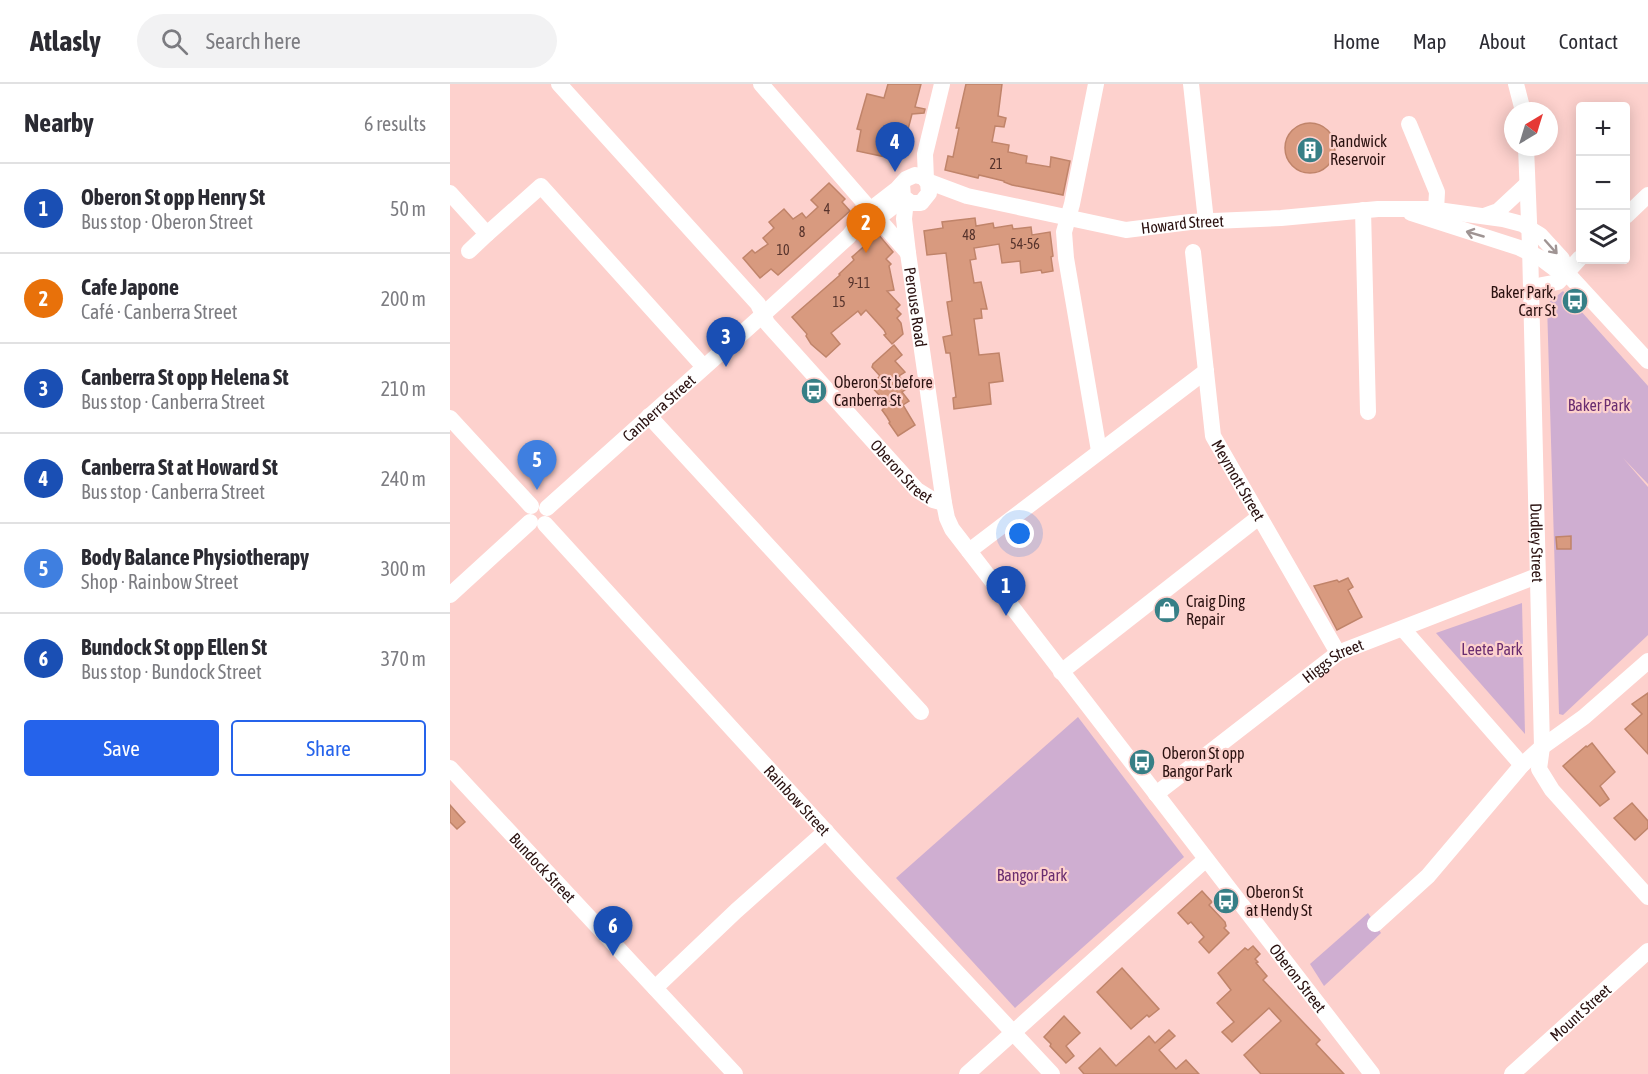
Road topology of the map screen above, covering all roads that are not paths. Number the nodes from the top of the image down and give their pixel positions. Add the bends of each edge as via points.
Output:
1 (559, 84) edge
2 (760, 84) edge
3 (942, 84) edge
4 (1096, 84) edge
5 (1191, 84) edge
6 (1516, 84) edge
7 (1521, 102) edge
8 (1409, 124) dead end
9 (1526, 156) edge
10 (1527, 184) junction
11 (916, 190) junction
12 (450, 193) edge
13 (1648, 195) edge
14 (1363, 210) junction
15 (1402, 210) junction
16 (1436, 210) junction
17 (1630, 212) edge
18 (874, 214) junction
19 (1483, 216) junction
20 (1067, 219) junction
21 (1206, 221) junction
22 (1528, 227) junction
23 (487, 234) junction
24 (907, 246) junction
25 (469, 251) dead end
26 (1193, 252) dead end
27 (1530, 253) junction
28 (1576, 263) edge
29 (1566, 272) junction
30 (1530, 292) junction
31 (763, 314) junction
32 (1648, 361) edge
33 (704, 367) junction
34 (1206, 371) junction
35 (1368, 412) dead end
36 (649, 416) junction
37 (450, 418) edge
38 (1099, 452) junction
39 (944, 503) junction
40 (538, 515) junction
41 (1259, 517) junction
42 (969, 551) junction
43 (1537, 576) junction
44 (450, 595) edge
45 (1403, 628) junction
46 (1338, 653) junction
47 (1648, 661) edge
48 (1061, 672) junction
49 (921, 712) dead end
50 (1542, 747) junction
51 (1522, 765) junction
52 (450, 768) edge
53 (1156, 794) junction
54 (826, 831) junction
55 (1206, 860) junction
56 (1648, 897) edge
57 (1375, 924) dead end
58 (1648, 951) edge
59 (655, 988) junction
60 (1013, 1032) junction
61 (735, 1074) edge
62 (967, 1074) edge
63 (1052, 1074) edge
64 (1372, 1074) edge
65 (1512, 1074) edge

1 - 31 street, Oberon Street
2 - 18 street
3 - 11 street
4 - 20 street
5 - 21 street
6 - 7 street
8 - 16 street via 1437,192
9 - 10 street, Dudley Street
10 - 19 street via 1498,211
10 - 22 street, Dudley Street
11 - 18 street, Canberra Street
11 - 20 street, Howard Street via 967,196
11 - 24 street, Perouse Road via 904,219
12 - 23 street
13 - 17 street
14 - 15 street, Howard Street
14 - 21 street, Howard Street via 1281,219
14 - 35 street
15 - 16 street, Howard Street
27 -> 15 street, Howard Street
16 - 19 street, Howard Street
18 - 24 street, Perouse Road
18 - 31 street, Canberra Street via 862,217 849,236
19 - 22 street, Howard Street
20 - 21 street, Howard Street via 1126,230
20 - 38 street via 1066,258
22 - 27 street, Dudley Street
22 -> 29 street via 1562,259
23 - 25 street
23 - 33 street via 541,186
24 - 39 street, Perouse Road
26 - 34 street, Meymott Street
27 - 29 street, Howard Street
27 - 30 street, Dudley Street
28 - 29 street
29 - 30 street via 1556,283
29 - 32 street
30 - 43 street, Dudley Street
31 - 33 street, Canberra Street
31 - 39 street, Oberon Street via 917,490
33 - 36 street, Canberra Street
34 - 38 street
34 - 41 street, Meymott Street via 1213,436
36 - 40 street, Canberra Street
36 - 49 street
37 - 40 street, Rainbow Street
38 - 42 street
39 - 42 street, Oberon Street via 952,530
40 - 44 street, Canberra Street
40 - 54 street, Rainbow Street
41 - 46 street, Meymott Street
41 - 48 street
42 - 48 street, Oberon Street
43 - 45 street, Higgs Street
43 - 50 street, Dudley Street
45 - 46 street, Higgs Street
45 - 51 street
46 - 53 street, Higgs Street
47 - 50 street via 1584,717
48 - 53 street, Oberon Street
50 - 51 street
50 - 56 street, Dudley Street via 1539,769 1552,790
51 - 57 street via 1428,876
52 - 59 street, Bundock Street
53 - 55 street, Oberon Street
54 - 59 street
54 - 60 street, Rainbow Street
55 - 60 street
55 - 64 street, Oberon Street
58 - 65 street, Mount Street
59 - 61 street, Bundock Street
60 - 62 street
60 - 63 street, Rainbow Street

